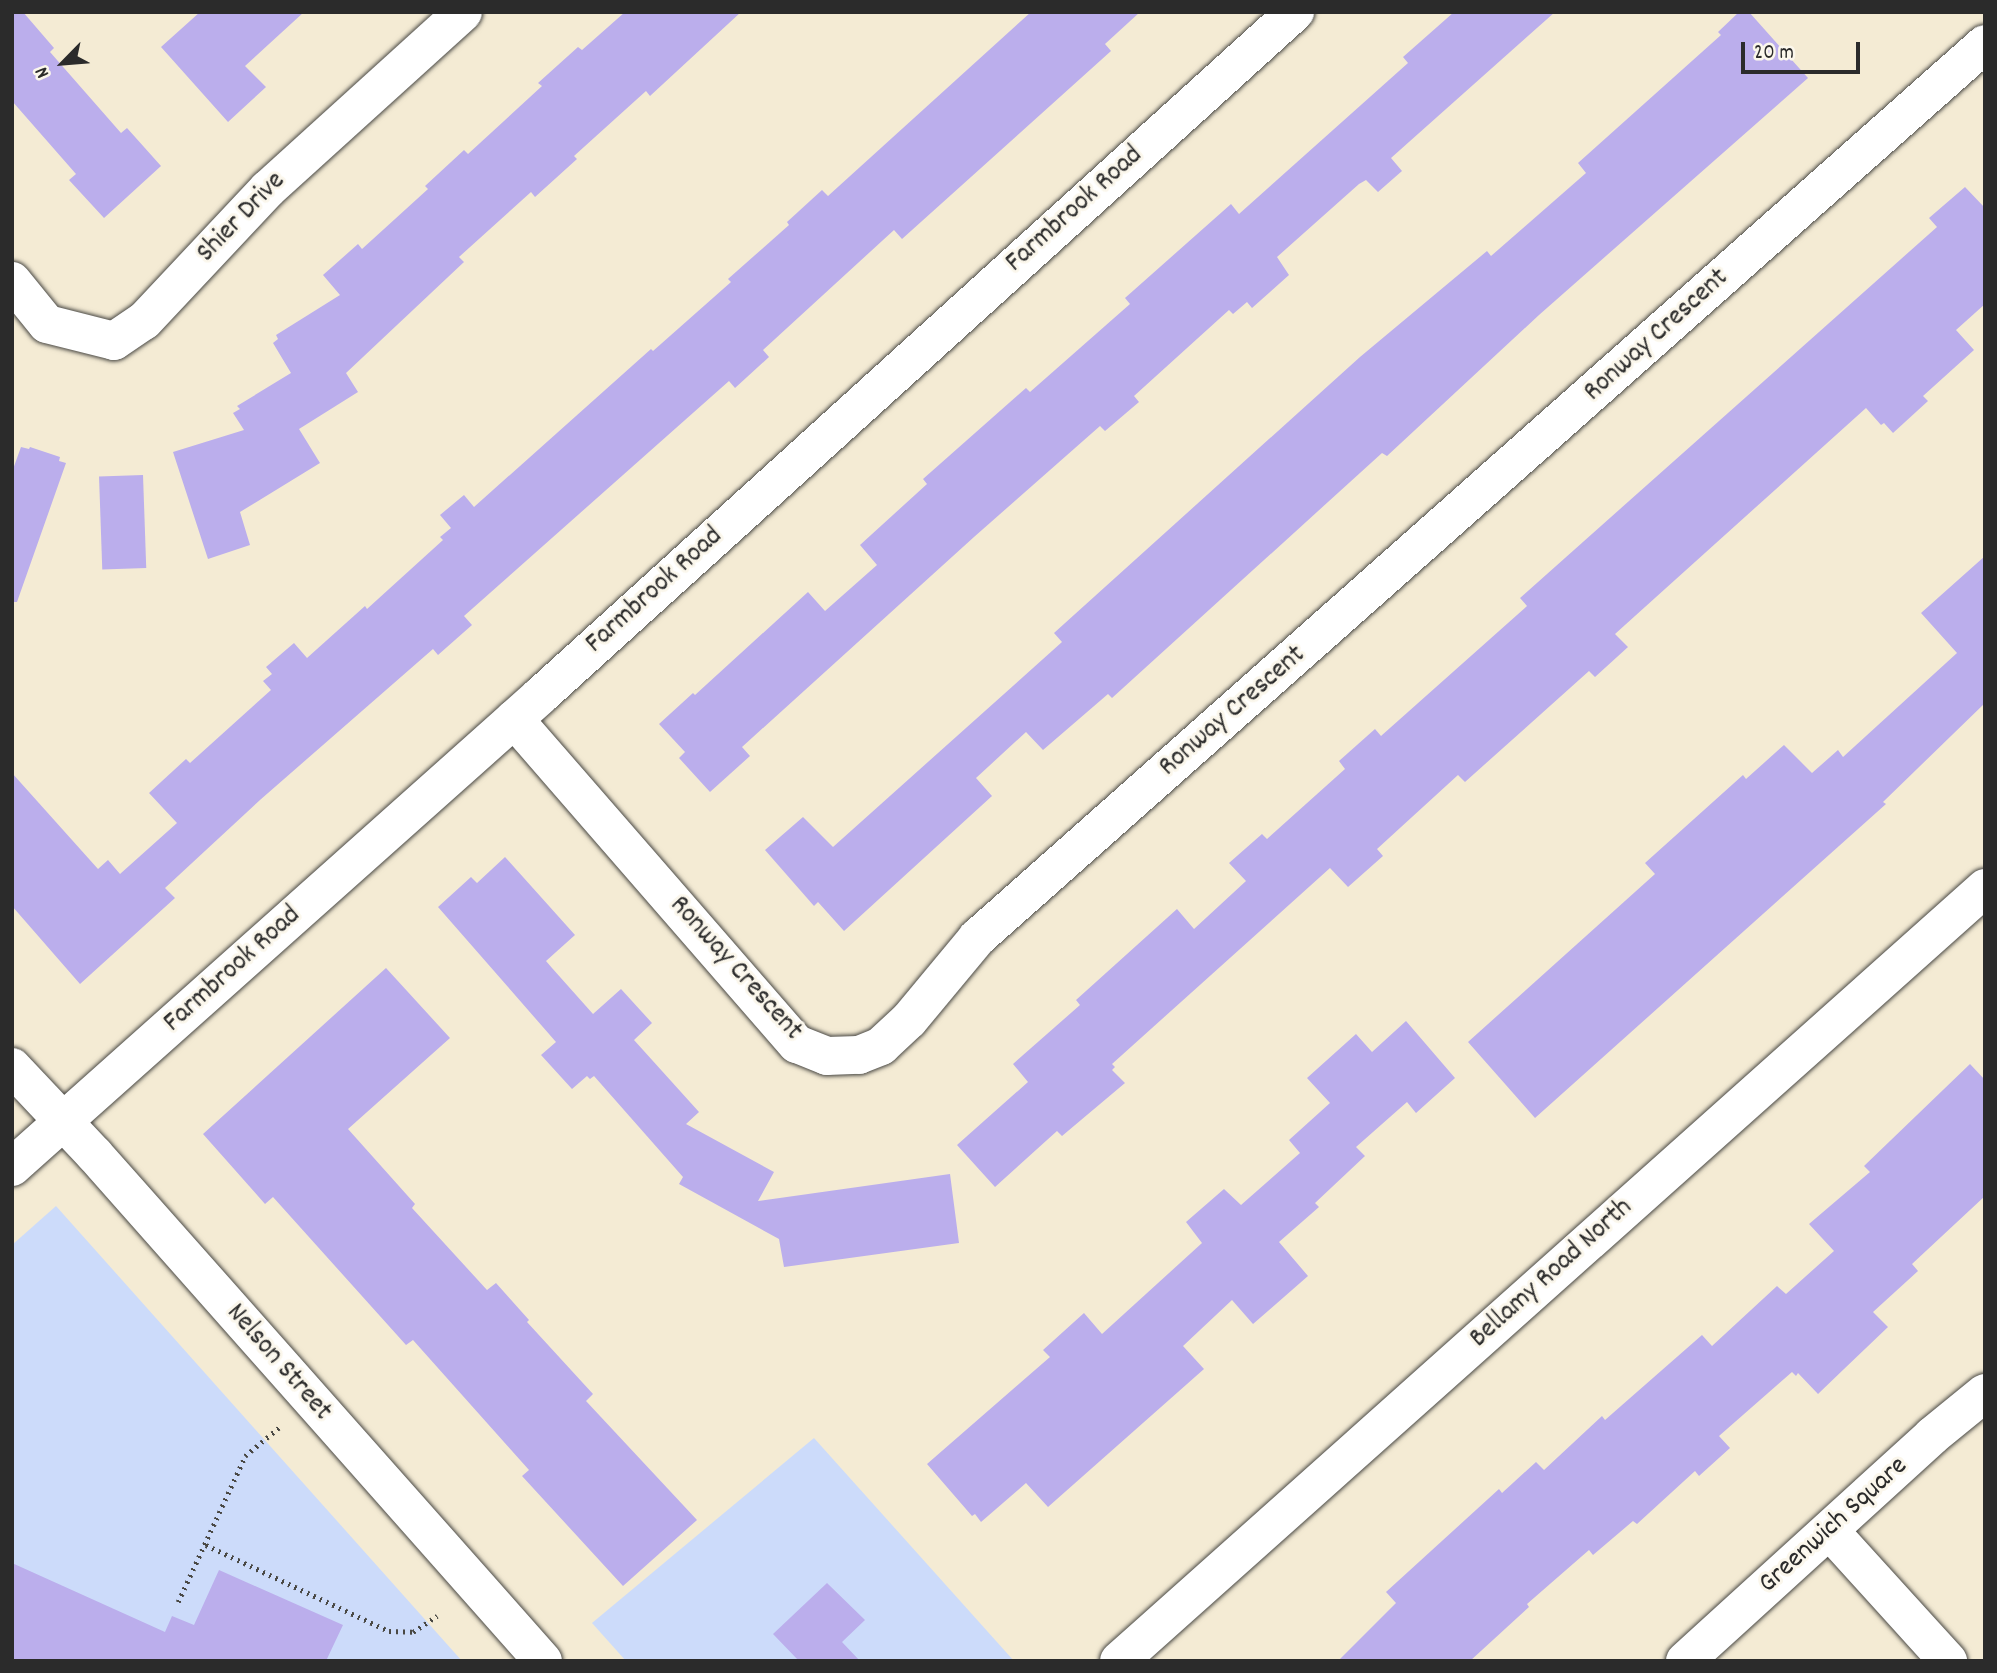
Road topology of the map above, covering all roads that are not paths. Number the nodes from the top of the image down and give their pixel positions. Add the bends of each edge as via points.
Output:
1 (463, 12) edge
2 (1295, 12) edge
3 (1985, 44) edge
4 (12, 281) edge
5 (514, 719) junction
6 (1985, 888) edge
7 (12, 1067) edge
8 (62, 1122) junction
9 (12, 1167) edge
10 (1985, 1393) edge
11 (1830, 1531) junction
12 (543, 1661) edge
13 (1119, 1661) edge
14 (1685, 1661) edge
15 (1948, 1661) edge

1 - 4 street, Shier Drive via 268,188 144,321 114,341 47,324
2 - 5 street, Farmbrook Road
3 - 5 street, Ronway Crescent via 977,938 909,1020 881,1046 859,1055 827,1056 797,1044
5 - 8 street, Farmbrook Road
6 - 13 street, Bellamy Road North
7 - 8 street, Nelson Street
8 - 9 street, Farmbrook Road
8 - 12 street, Nelson Street
10 - 11 street, Greenwich Square
11 - 14 street, Greenwich Square
11 - 15 street

